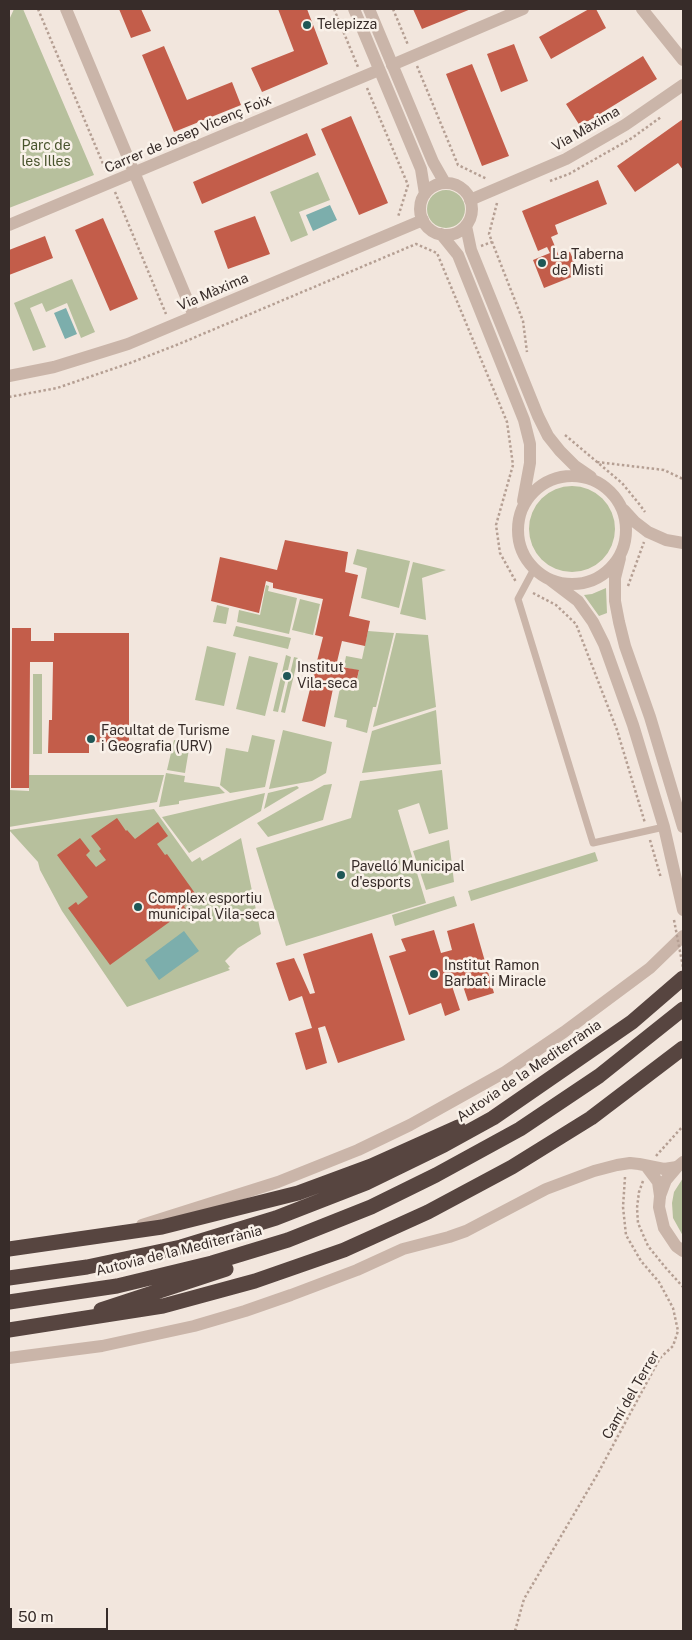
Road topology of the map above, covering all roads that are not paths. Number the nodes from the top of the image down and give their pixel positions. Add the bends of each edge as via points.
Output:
1 (66, 9) edge
2 (354, 9) edge
3 (369, 9) edge
4 (523, 9) edge
5 (642, 9) edge
6 (683, 60) edge
7 (392, 64) junction
8 (379, 70) junction
9 (683, 85) edge
10 (134, 173) junction
11 (445, 183) junction
12 (425, 194) junction
13 (470, 200) junction
14 (423, 220) junction
15 (9, 225) edge
16 (466, 226) junction
17 (441, 234) junction
18 (194, 316) junction
19 (9, 376) edge
20 (597, 481) junction
21 (621, 505) junction
22 (522, 508) junction
23 (683, 543) edge
24 (620, 554) junction
25 (534, 569) junction
26 (549, 579) junction
27 (664, 827) junction
28 (683, 827) edge
29 (683, 909) edge
30 (683, 936) edge
31 (683, 978) edge
32 (683, 1009) edge
33 (683, 1048) edge
34 (493, 1118) junction
35 (680, 1165) edge
36 (646, 1166) junction
37 (660, 1196) junction
38 (120, 1232) junction
39 (288, 1240) junction
40 (9, 1249) edge
41 (681, 1251) edge
42 (9, 1278) edge
43 (9, 1302) edge
44 (73, 1320) junction
45 (9, 1330) edge
46 (9, 1358) edge

1 - 10 street
2 - 8 street
3 - 7 street
4 - 7 street
5 - 6 street
7 - 11 street
8 - 10 street, Carrer de Josep Vicenç Foix
8 - 12 street via 421,170
9 - 13 street, Via Màxima via 625,125 566,159
10 - 15 street, Carrer de Josep Vicenç Foix
10 - 18 street
11 - 12 street
11 - 13 street via 460,187
12 - 14 street via 420,206
13 - 16 street via 472,213
14 - 17 street via 433,231
14 - 18 street, Via Màxima
16 - 17 street via 454,233
16 - 20 street via 471,250 545,430 575,466
17 - 22 street via 458,255 524,420 530,444 530,463
18 - 19 street, Via Màxima via 128,344 54,367
20 - 21 street via 611,491
20 - 22 street via 580,476 562,476 545,482
21 - 23 street via 648,532
21 - 24 street via 626,521 626,538
22 - 25 street via 518,540
24 - 26 street via 611,568 597,578 565,584
24 - 28 street via 615,578 619,622
25 - 26 street
25 - 27 lane via 518,599 593,843
26 - 27 street via 578,601 604,644
27 - 29 street
30 - 38 street via 650,968 564,1032 505,1072 410,1125 278,1182
31 - 34 highway, Autovia de la Mediterrània via 632,1022
32 - 39 highway, Autovia de la Mediterrània via 599,1076 520,1129 371,1207
33 - 44 highway via 630,1090 552,1143 471,1190 386,1231 300,1265 209,1294 139,1310
34 - 38 highway via 465,1124 371,1166 298,1193 162,1227
34 - 42 highway, Autovia de la Mediterrània via 366,1183 229,1234 136,1258
35 - 36 street via 664,1169
35 - 37 street via 666,1180
36 - 37 street via 658,1182
36 - 46 street via 617,1165 546,1189 466,1231 403,1249 245,1312 102,1346
37 - 41 street via 664,1228
38 - 40 highway
39 - 43 highway, Autovia de la Mediterrània via 117,1286
39 - 44 highway via 266,1256
44 - 45 highway

